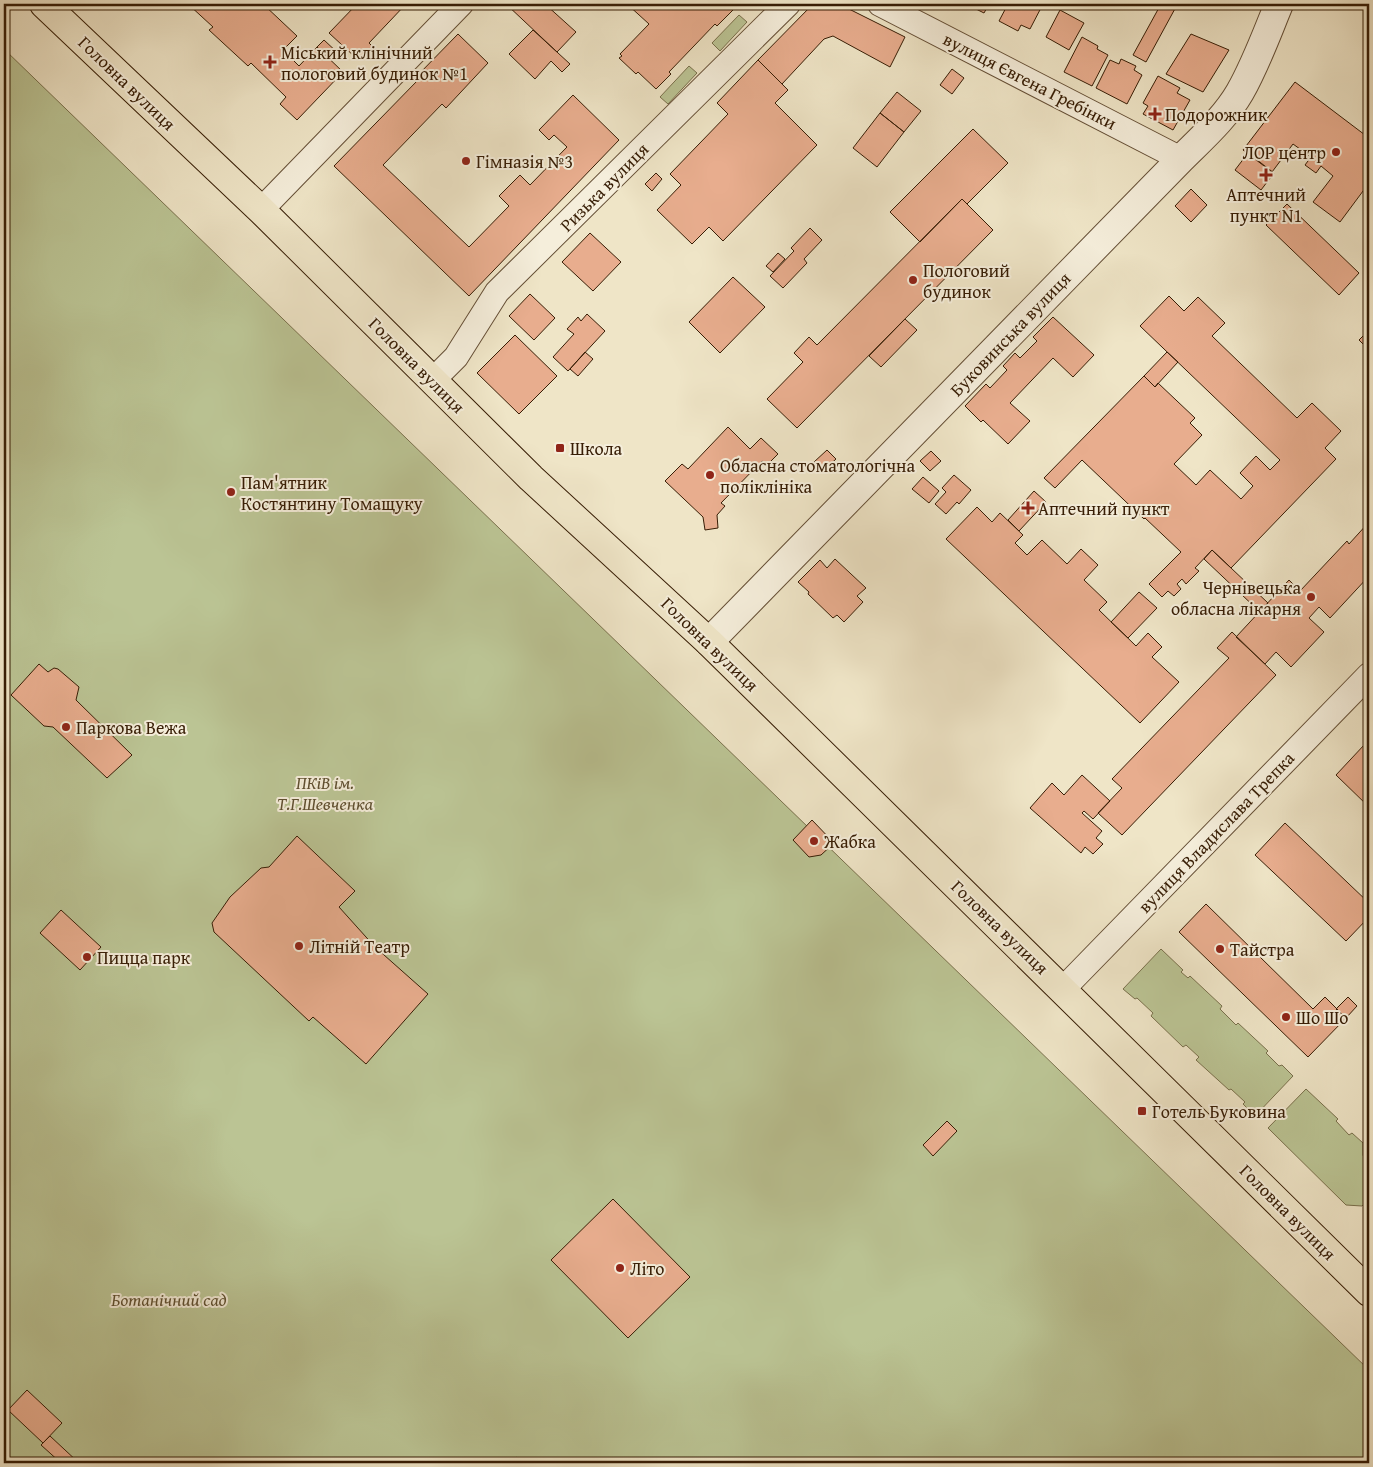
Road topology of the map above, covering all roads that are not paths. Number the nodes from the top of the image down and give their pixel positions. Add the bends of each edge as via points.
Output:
1 (44, 4) edge
2 (461, 4) edge
3 (788, 4) edge
4 (880, 4) edge
5 (1279, 4) edge
6 (1181, 159) junction
7 (261, 210) junction
8 (433, 380) junction
9 (709, 642) junction
10 (1369, 675) edge
11 (1063, 989) junction
12 (1369, 1292) edge

1 - 7 main road, Головна вулиця
2 - 7 street
3 - 8 street, Ризька вулиця via 497,292 456,357
4 - 6 street, вулиця Євгена Гребінки
5 - 6 street, Буковинська вулиця via 1239,93 1214,128
6 - 9 street, Буковинська вулиця
7 - 8 main road, Головна вулиця
8 - 9 main road, Головна вулиця via 531,478
9 - 11 main road, Головна вулиця
10 - 11 street, вулиця Владислава Трепка
11 - 12 main road, Головна вулиця

